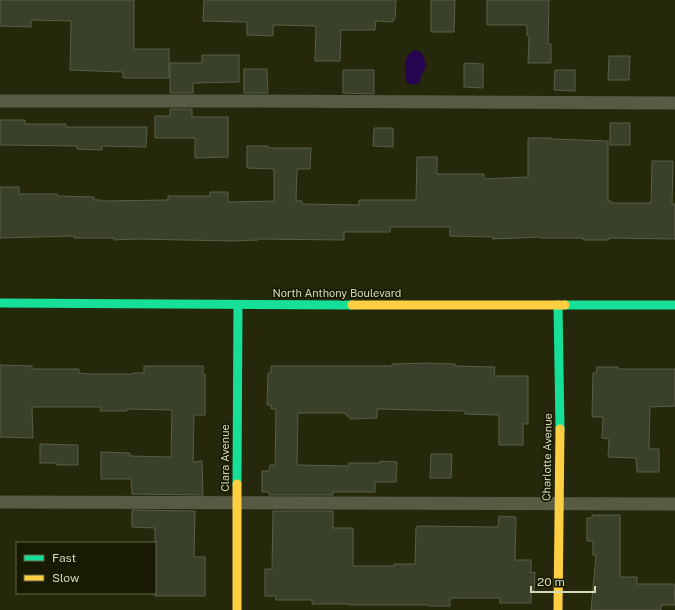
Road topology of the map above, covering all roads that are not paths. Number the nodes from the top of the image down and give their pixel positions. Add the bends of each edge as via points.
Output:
1 (0, 101) edge
2 (675, 103) edge
3 (0, 303) edge
4 (558, 304) junction
5 (238, 305) junction
6 (675, 305) edge
7 (0, 502) edge
8 (237, 503) junction
9 (559, 504) junction
10 (675, 504) edge
11 (237, 610) edge
12 (558, 610) edge

1 - 2 lane
3 - 5 main road, North Anthony Boulevard
4 - 5 main road, North Anthony Boulevard
4 - 6 main road, North Anthony Boulevard
4 - 9 main road, Charlotte Avenue
5 - 8 main road, Clara Avenue
7 - 8 lane
8 - 9 lane
8 - 11 main road, Clara Avenue
9 - 10 lane
9 - 12 main road, Charlotte Avenue

